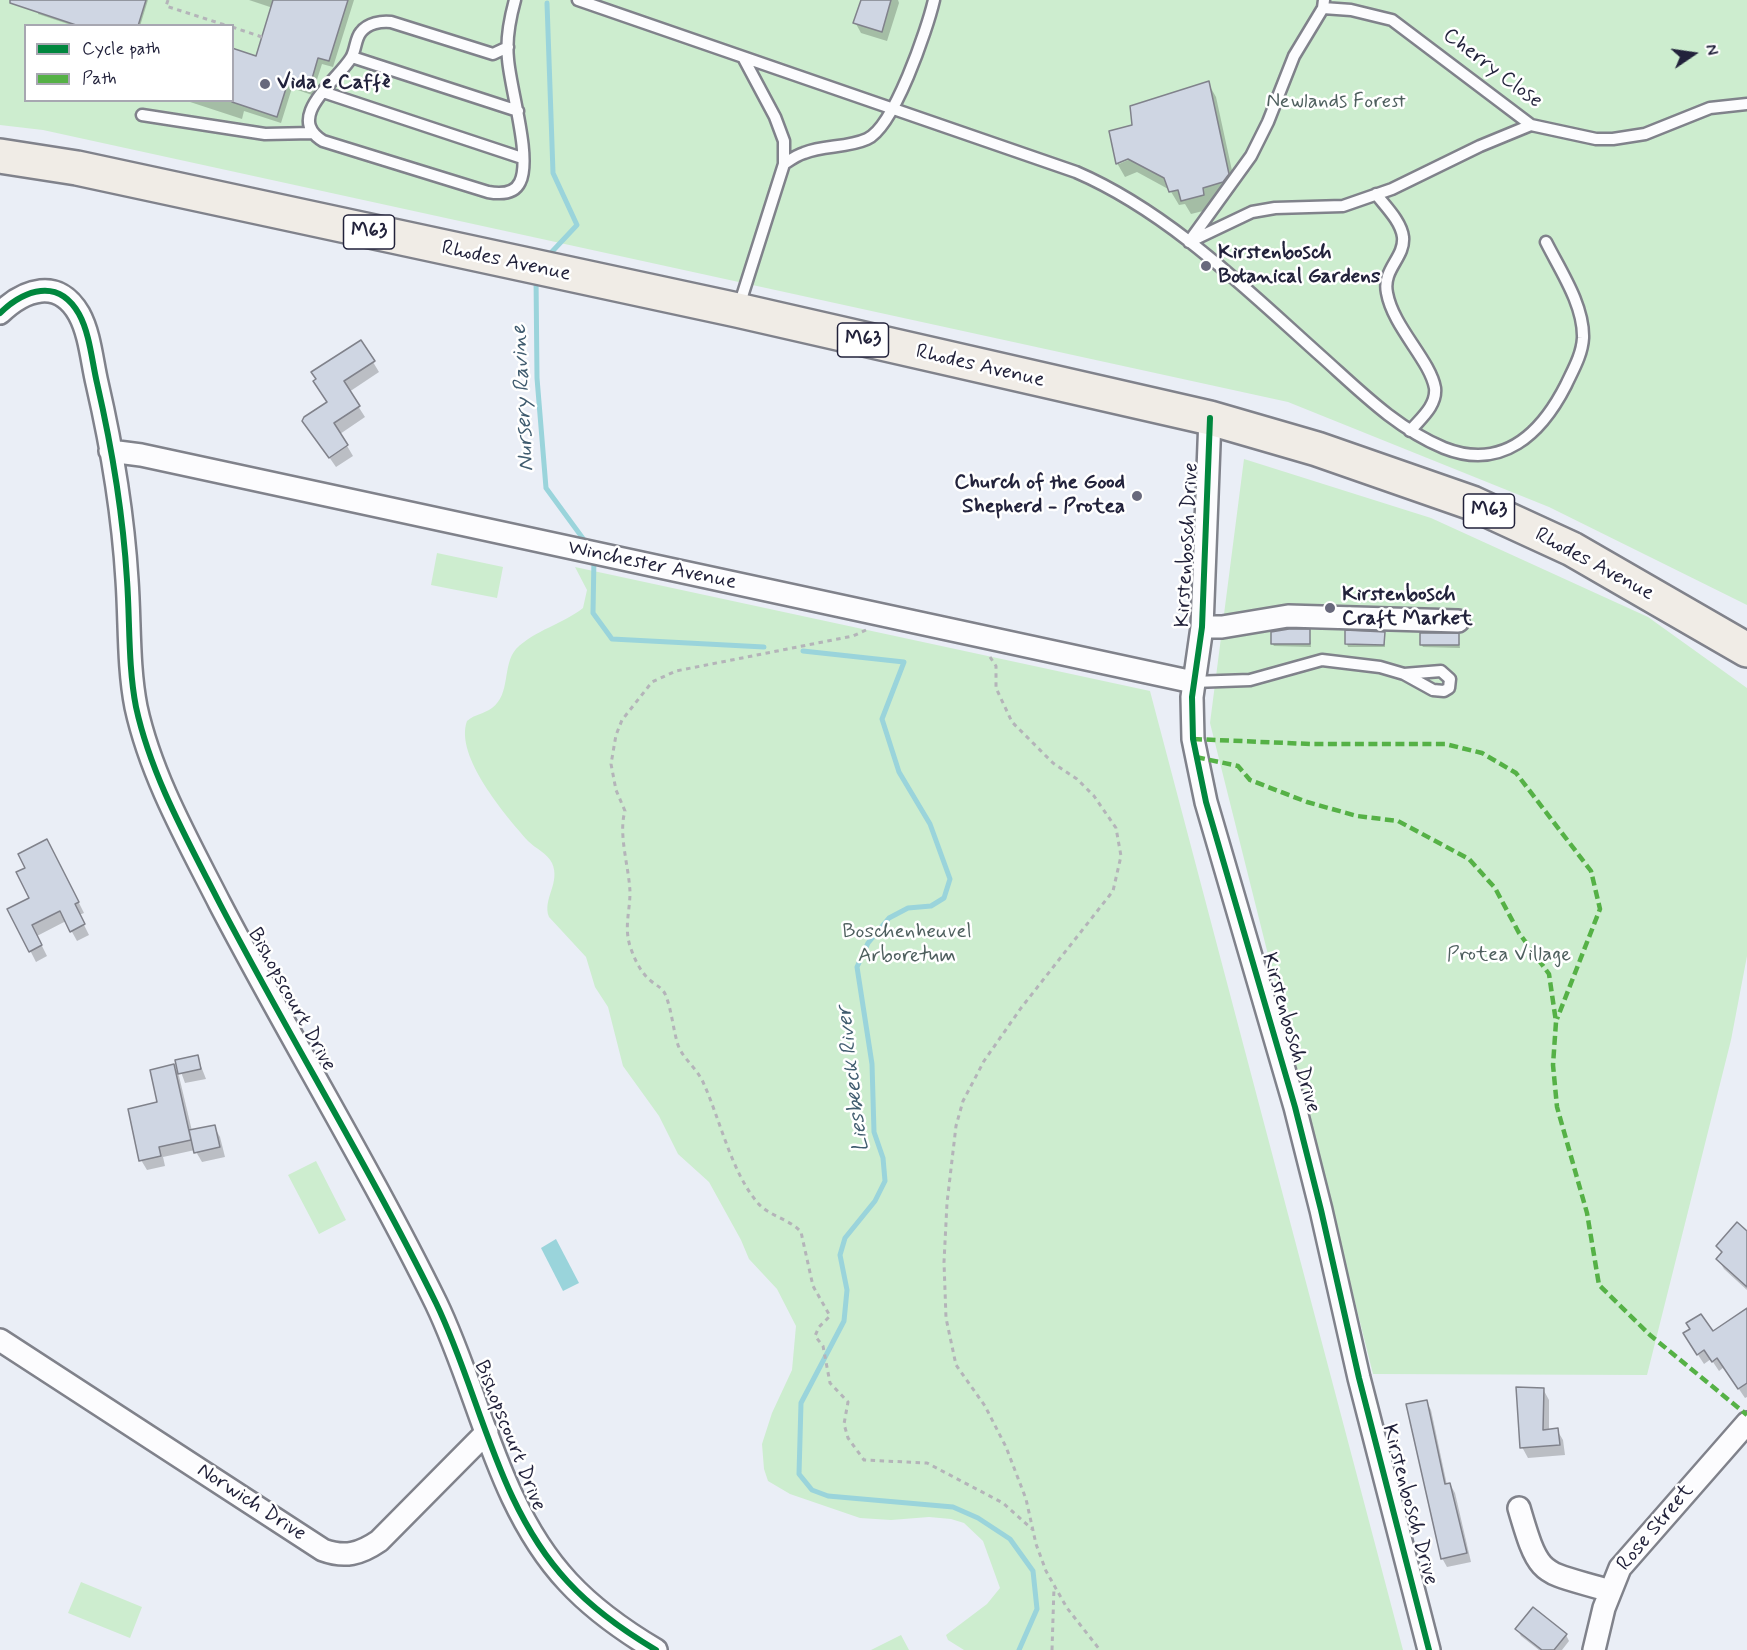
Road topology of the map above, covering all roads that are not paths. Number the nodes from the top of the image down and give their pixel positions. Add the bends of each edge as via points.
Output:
1 (515, 0) edge
2 (578, 0) edge
3 (934, 0) edge
4 (1323, 4) edge
5 (508, 47) junction
6 (493, 54) junction
7 (352, 57) junction
8 (744, 59) junction
9 (509, 74) junction
10 (323, 92) junction
11 (1747, 104) edge
12 (894, 110) junction
13 (518, 111) junction
14 (142, 115) dead end
15 (1531, 125) junction
16 (312, 133) junction
17 (0, 156) edge
18 (522, 158) junction
19 (784, 164) junction
20 (1376, 194) junction
21 (1189, 242) junction
22 (1546, 242) dead end
23 (737, 310) junction
24 (0, 313) edge
25 (1210, 418) junction
26 (1410, 431) junction
27 (110, 451) junction
28 (1458, 621) dead end
29 (1202, 627) junction
30 (1747, 650) edge
31 (1404, 674) dead end
32 (1193, 682) junction
33 (0, 1340) edge
34 (1747, 1423) edge
35 (488, 1432) junction
36 (1519, 1508) dead end
37 (1610, 1592) junction
38 (656, 1650) edge
39 (1429, 1650) edge
40 (1594, 1650) edge

1 - 5 lane
2 - 8 lane
3 - 12 lane via 927,30
4 - 15 lane, Cherry Close via 1392,20
4 - 21 lane via 1294,56 1251,156
5 - 6 lane
5 - 9 lane
6 - 7 lane via 383,21 361,32
6 - 9 lane via 505,63
7 - 10 lane
7 - 13 lane
8 - 12 lane
8 - 19 lane via 776,117 784,141
9 - 13 lane
10 - 16 lane via 308,115
10 - 18 lane
11 - 15 lane, Cherry Close via 1710,108 1645,134 1613,139
12 - 19 lane via 880,131 868,139 804,153
12 - 21 lane via 1076,172 1107,186
13 - 18 lane
14 - 16 lane via 265,134
15 - 20 lane
16 - 18 lane via 323,141 497,194 519,185
17 - 23 main road, Rhodes Avenue / M63 via 77,168
19 - 23 lane
20 - 21 lane via 1334,208 1252,212
20 - 26 lane via 1403,237 1402,249 1387,275 1387,292 1395,316 1435,388 1434,400
21 - 26 lane via 1367,399
22 - 26 lane via 1572,293 1583,336 1575,368 1542,424 1509,448 1488,456 1470,457
23 - 25 main road, Rhodes Avenue / M63
24 - 27 street, Bishopscourt Drive via 16,298 32,291 62,296 81,317
25 - 29 street, Kirstenbosch Drive
25 - 30 main road, Rhodes Avenue / M63 via 1317,449 1472,503 1572,549
27 - 32 street, Winchester Avenue
27 - 35 street, Bishopscourt Drive via 123,521 136,705 158,776 237,937 432,1297
28 - 29 street via 1288,616
29 - 32 street, Kirstenbosch Drive
31 - 32 lane via 1352,662 1322,660 1250,680
32 - 39 street, Kirstenbosch Drive via 1193,739 1206,802 1301,1130
33 - 35 street, Norwich Drive via 323,1550 336,1554 363,1551 379,1541
34 - 37 street, Rose Street via 1626,1561
35 - 38 street, Bishopscourt Drive via 510,1493 535,1539 567,1582 606,1617
36 - 37 street via 1534,1557 1545,1570
37 - 40 street, Rose Street

